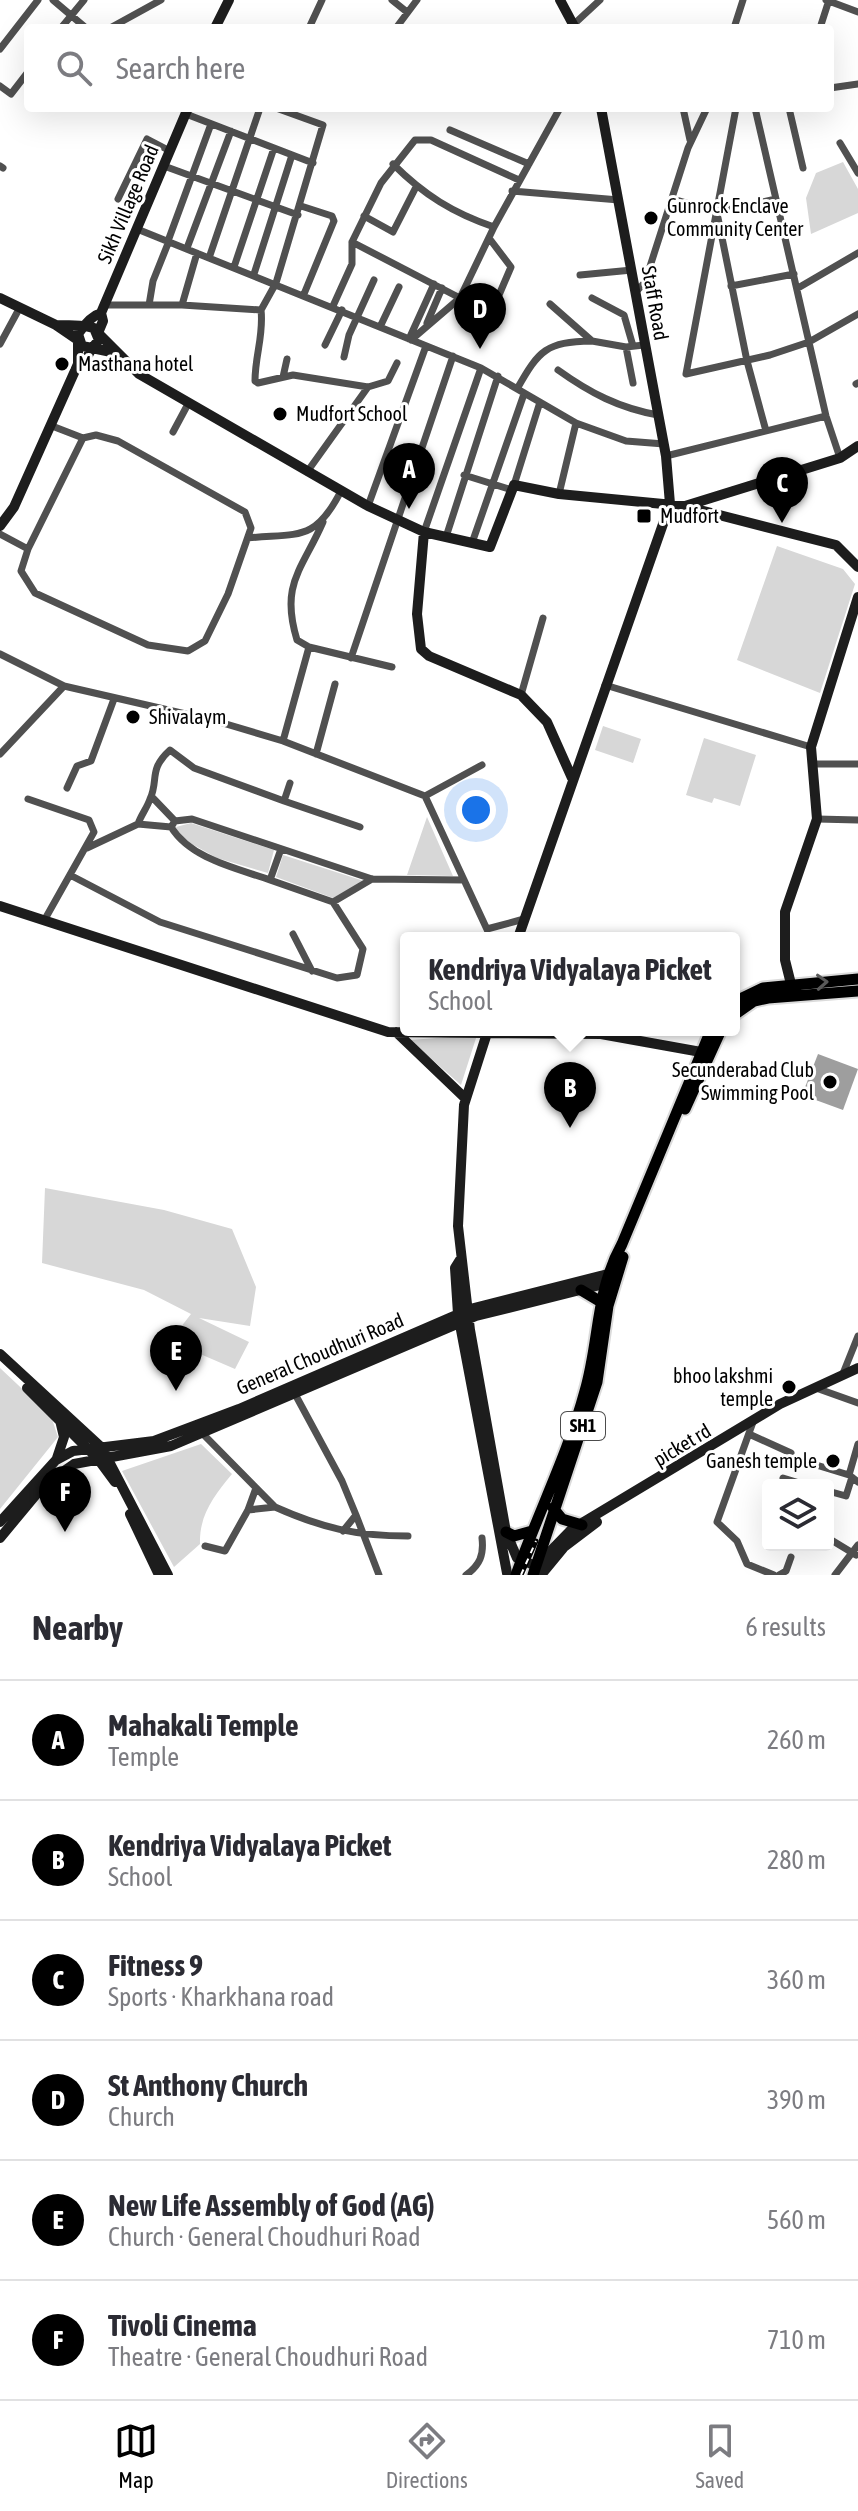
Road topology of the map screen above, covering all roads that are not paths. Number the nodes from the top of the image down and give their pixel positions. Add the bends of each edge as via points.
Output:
1 (38, 0) edge
2 (53, 0) edge
3 (84, 0) edge
4 (161, 0) edge
5 (229, 0) edge
6 (322, 0) edge
7 (392, 0) edge
8 (417, 0) edge
9 (560, 0) edge
10 (600, 0) edge
11 (743, 0) edge
12 (828, 0) edge
13 (407, 12) junction
14 (858, 12) edge
15 (71, 15) junction
16 (64, 24) edge
17 (81, 24) edge
18 (117, 24) edge
19 (218, 24) edge
20 (311, 24) edge
21 (399, 24) edge
22 (572, 24) edge
23 (577, 24) edge
24 (735, 24) edge
25 (821, 24) edge
26 (0, 49) edge
27 (24, 77) edge
28 (858, 84) edge
29 (0, 86) edge
30 (834, 87) edge
31 (187, 112) edge
32 (189, 112) edge
33 (259, 112) edge
34 (287, 112) edge
35 (558, 112) edge
36 (602, 112) edge
37 (684, 112) edge
38 (705, 112) edge
39 (735, 112) edge
40 (756, 112) edge
41 (790, 112) edge
42 (211, 124) junction
43 (450, 130) dead end
44 (231, 131) junction
45 (250, 139) junction
46 (690, 140) junction
47 (840, 143) dead end
48 (274, 148) junction
49 (170, 151) junction
50 (292, 155) junction
51 (313, 163) junction
52 (393, 164) junction
53 (529, 164) junction
54 (164, 166) junction
55 (803, 168) dead end
56 (858, 173) edge
57 (192, 176) junction
58 (519, 180) junction
59 (211, 183) junction
60 (416, 187) junction
61 (232, 191) junction
62 (512, 191) junction
63 (118, 199) dead end
64 (673, 199) junction
65 (776, 199) junction
66 (257, 200) junction
67 (619, 200) junction
68 (301, 206) junction
69 (275, 207) junction
70 (717, 212) junction
71 (298, 215) junction
72 (364, 216) junction
73 (494, 227) junction
74 (137, 229) junction
75 (489, 238) junction
76 (168, 241) junction
77 (352, 242) junction
78 (187, 248) junction
79 (197, 253) junction
80 (858, 253) edge
81 (209, 258) junction
82 (234, 267) junction
83 (632, 270) junction
84 (254, 274) junction
85 (794, 274) junction
86 (580, 275) dead end
87 (374, 280) dead end
88 (276, 283) junction
89 (438, 286) junction
90 (731, 286) junction
91 (399, 287) dead end
92 (798, 288) junction
93 (636, 292) junction
94 (304, 294) junction
95 (0, 298) edge
96 (460, 298) junction
97 (592, 298) dead end
98 (496, 302) dead end
99 (550, 304) dead end
100 (149, 305) junction
101 (182, 305) junction
102 (333, 306) junction
103 (19, 309) junction
104 (103, 309) junction
105 (261, 310) junction
106 (342, 310) junction
107 (858, 314) edge
108 (357, 316) junction
109 (56, 325) junction
110 (380, 327) junction
111 (424, 327) junction
112 (82, 329) junction
113 (98, 333) junction
114 (410, 339) junction
115 (78, 340) junction
116 (592, 341) junction
117 (809, 342) junction
118 (0, 344) edge
119 (325, 345) dead end
120 (426, 346) junction
121 (634, 346) junction
122 (92, 348) junction
123 (116, 353) junction
124 (453, 356) junction
125 (344, 357) dead end
126 (287, 359) dead end
127 (747, 361) junction
128 (397, 363) dead end
129 (78, 364) junction
130 (481, 368) junction
131 (558, 370) dead end
132 (498, 376) junction
133 (283, 377) junction
134 (633, 383) dead end
135 (368, 387) junction
136 (520, 392) junction
137 (540, 402) junction
138 (188, 404) junction
139 (658, 415) junction
140 (826, 416) junction
141 (576, 423) junction
142 (52, 426) junction
143 (766, 431) junction
144 (173, 432) dead end
145 (83, 438) junction
146 (664, 444) junction
147 (858, 446) edge
148 (666, 456) junction
149 (840, 458) junction
150 (307, 472) junction
151 (464, 475) junction
152 (492, 483) junction
153 (513, 487) junction
154 (341, 491) junction
155 (559, 494) junction
156 (670, 504) junction
157 (368, 506) junction
158 (684, 506) junction
159 (397, 517) junction
160 (1, 522) edge
161 (323, 522) junction
162 (424, 532) junction
163 (0, 534) edge
164 (446, 537) junction
165 (248, 538) junction
166 (472, 543) junction
167 (28, 549) junction
168 (858, 567) edge
169 (858, 597) edge
170 (543, 618) dead end
171 (309, 647) junction
172 (0, 654) edge
173 (351, 658) junction
174 (392, 667) dead end
175 (335, 684) dead end
176 (605, 685) junction
177 (64, 686) junction
178 (521, 695) junction
179 (114, 699) junction
180 (283, 741) junction
181 (811, 747) junction
182 (0, 754) edge
183 (316, 754) junction
184 (813, 764) junction
185 (858, 764) edge
186 (482, 765) dead end
187 (572, 778) junction
188 (290, 783) dead end
189 (67, 788) dead end
190 (425, 796) junction
191 (152, 797) junction
192 (28, 799) dead end
193 (284, 801) junction
194 (817, 819) junction
195 (858, 820) edge
196 (138, 824) junction
197 (173, 824) junction
198 (360, 827) dead end
199 (85, 849) junction
200 (281, 849) junction
201 (70, 875) junction
202 (372, 879) junction
203 (270, 880) junction
204 (464, 880) junction
205 (333, 902) junction
206 (0, 906) edge
207 (45, 919) junction
208 (524, 919) junction
209 (487, 929) junction
210 (488, 932) edge
211 (520, 932) edge
212 (293, 934) dead end
213 (312, 971) junction
214 (858, 979) edge
215 (791, 984) junction
216 (858, 991) edge
217 (740, 999) edge
218 (740, 1011) edge
219 (396, 1032) junction
220 (400, 1032) edge
221 (400, 1036) edge
222 (400, 1036) edge
223 (486, 1036) edge
224 (612, 1036) edge
225 (708, 1036) edge
226 (718, 1036) edge
227 (701, 1052) junction
228 (466, 1099) junction
229 (610, 1277) junction
230 (581, 1290) junction
231 (601, 1302) junction
232 (464, 1317) junction
233 (858, 1336) edge
234 (0, 1354) edge
235 (0, 1362) edge
236 (858, 1368) edge
237 (842, 1376) junction
238 (816, 1388) junction
239 (295, 1394) junction
240 (858, 1403) edge
241 (59, 1419) junction
242 (753, 1422) junction
243 (78, 1431) junction
244 (202, 1433) junction
245 (749, 1434) junction
246 (858, 1444) edge
247 (90, 1450) junction
248 (791, 1453) dead end
249 (103, 1455) junction
250 (123, 1456) junction
251 (56, 1460) junction
252 (813, 1464) dead end
253 (117, 1473) junction
254 (783, 1478) dead end
255 (853, 1478) edge
256 (786, 1479) edge
257 (256, 1488) junction
258 (834, 1493) edge
259 (275, 1507) junction
260 (553, 1508) junction
261 (610, 1509) junction
262 (248, 1510) junction
263 (356, 1515) junction
264 (0, 1522) edge
265 (582, 1525) junction
266 (343, 1531) junction
267 (532, 1531) junction
268 (506, 1532) junction
269 (363, 1536) junction
270 (408, 1536) dead end
271 (0, 1538) edge
272 (482, 1538) dead end
273 (834, 1542) edge
274 (858, 1545) edge
275 (205, 1546) dead end
276 (856, 1555) edge
277 (791, 1557) dead end
278 (521, 1561) junction
279 (537, 1572) edge
280 (509, 1574) edge
281 (159, 1575) edge
282 (168, 1575) edge
283 (379, 1575) edge
284 (466, 1575) edge
285 (777, 1575) edge
286 (835, 1575) edge

1 - 26 street
2 - 15 street
3 - 15 street
4 - 18 street
5 - 19 main road
6 - 20 street
7 - 13 street
8 - 13 street
9 - 22 main road
10 - 23 street
11 - 24 street
12 - 14 street
12 - 25 street
13 - 21 street
15 - 16 street
15 - 17 street
27 - 29 street via 11,94
28 - 30 street
31 - 49 main road, Sikh Village Road
32 - 42 street
33 - 45 street
34 - 51 street via 323,125
35 - 53 street
36 - 67 main road, Staff Road
37 - 46 street
38 - 46 street
39 - 70 street
40 - 65 street
41 - 55 street
42 - 44 street
42 - 57 street
43 - 53 street
44 - 45 street
44 - 59 street
45 - 48 street
45 - 61 street
46 - 64 street
47 - 56 street
48 - 50 street
48 - 66 street
49 - 54 main road, Sikh Village Road
49 - 63 street via 147,139
50 - 51 street
50 - 69 street
51 - 68 street
52 - 58 street via 411,143 423,138
52 - 60 street
52 - 72 street
53 - 58 street
54 - 57 street
54 - 74 main road, Sikh Village Road
57 - 59 street
57 - 76 street
58 - 62 street
59 - 61 street
59 - 78 street
60 - 72 street via 393,232
60 - 73 street via 453,213
61 - 66 street
61 - 81 street
62 - 67 street
62 - 73 street
64 - 70 street
64 - 93 street via 645,282
65 - 70 street
65 - 85 street
66 - 69 street
66 - 82 street
67 - 83 main road, Staff Road
68 - 71 street
68 - 94 street via 334,218
69 - 71 street
69 - 84 street
70 - 90 street
70 - 127 street via 686,374
71 - 88 street
72 - 77 street
73 - 75 street
74 - 76 street
74 - 104 main road, Sikh Village Road
75 - 96 street
75 - 98 street via 511,267
76 - 78 street
76 - 100 street
77 - 89 street
77 - 102 street via 352,264
78 - 79 street
79 - 81 street
79 - 101 street
80 - 92 street
81 - 82 street
82 - 84 street
83 - 86 street
83 - 93 main road, Staff Road
84 - 88 street
85 - 90 street
85 - 92 street
87 - 108 street
88 - 94 street
88 - 105 street
89 - 96 street
89 - 111 street
89 - 114 street
90 - 127 street
91 - 110 street
92 - 117 street
93 - 121 main road, Staff Road
94 - 102 street
95 - 103 main road
96 - 111 street
97 - 121 street via 624,315
99 - 116 street
100 - 101 street
100 - 104 street
101 - 105 street
102 - 106 street
103 - 109 main road
103 - 118 street
104 - 112 main road
104 - 113 main road
105 - 133 street via 264,334 255,381
106 - 108 street
106 - 119 street
107 - 117 street
108 - 110 street
108 - 125 street
109 - 112 main road
109 - 115 main road
110 - 114 street
111 - 114 street
112 - 113 main road via 91,327
112 - 115 main road
113 - 122 main road
113 - 123 main road
114 - 120 street
115 - 122 main road
115 - 129 main road
116 - 121 street
116 - 136 street via 553,345 535,360
117 - 127 street
117 - 140 street
120 - 124 street
120 - 157 street
121 - 134 street
121 - 139 main road, Staff Road
122 - 123 main road
122 - 129 main road
123 - 138 main road
124 - 130 street
124 - 159 street
126 - 133 street
127 - 143 street
128 - 135 street via 388,381
129 - 142 main road
130 - 132 street
130 - 162 street
131 - 139 street via 591,394
132 - 136 street
132 - 151 street
133 - 135 street
135 - 150 street
136 - 137 street
136 - 152 street
137 - 141 street
137 - 153 street
138 - 144 street
138 - 150 main road
139 - 146 main road, Staff Road
140 - 143 street
140 - 149 street
141 - 146 street via 626,441
141 - 155 street
142 - 145 street
142 - 160 main road
143 - 148 street
145 - 165 street via 96,435 118,441 245,512 251,528
145 - 167 street
146 - 148 main road, Staff Road
147 - 149 main road
148 - 156 main road, Staff Road
149 - 158 main road
150 - 154 main road
151 - 152 street
151 - 164 street
152 - 153 street
152 - 166 street
153 - 155 main road
153 - 166 main road via 490,547
154 - 157 main road
154 - 161 street
155 - 156 main road
156 - 158 main road
156 - 176 main road
157 - 159 main road
158 - 168 main road via 836,545
159 - 162 main road
159 - 173 street
161 - 165 street via 308,532
161 - 171 street via 290,595 297,640
162 - 164 main road
162 - 178 main road via 417,614 421,649
163 - 167 street
164 - 166 main road
165 - 167 street via 205,641 188,651 148,645 35,593 21,571
169 - 181 main road
170 - 178 street
171 - 173 street
171 - 180 street
172 - 177 street
173 - 174 street
175 - 183 street
176 - 181 street
176 - 187 main road
177 - 179 street
177 - 182 street
178 - 187 main road via 547,722
179 - 180 street
179 - 189 street via 91,761 77,766
180 - 183 street
181 - 184 main road
183 - 190 street
184 - 185 street
184 - 194 main road
186 - 190 street
187 - 208 main road
188 - 193 street
190 - 204 street
191 - 193 street via 152,778 170,750 194,768
191 - 196 street
191 - 197 street
192 - 199 street via 89,820 94,832
193 - 198 street
194 - 195 street
194 - 215 main road via 785,912
196 - 197 street
196 - 199 street
197 - 200 street via 192,819
197 - 203 street via 181,842
199 - 201 street
200 - 202 street
200 - 203 street
201 - 207 street
201 - 213 street via 160,922
202 - 204 street
202 - 205 street
203 - 205 street
204 - 209 street
205 - 213 street via 363,949 357,975 337,978
206 - 207 main road
207 - 219 main road
208 - 209 street
208 - 211 main road
209 - 210 street
212 - 213 street
215 -> 214 main road
215 - 217 main road via 763,988
216 - 218 main road via 768,998
219 - 220 main road
219 - 221 main road
222 - 228 main road
223 - 228 main road
224 - 227 main road
225 - 227 main road, SH1
226 - 229 main road, SH1
227 - 229 main road, SH1
228 - 232 main road via 458,1226 465,1268
229 - 230 main road
229 - 231 main road, SH1
229 - 232 main road
229 - 260 main road, SH1 via 597,1382
230 - 231 main road
230 - 232 main road
231 - 267 main road, SH1 via 579,1414
232 - 239 main road
232 - 249 main road, General Choudhuri Road via 239,1409
232 - 268 main road
232 - 280 main road
233 - 237 street
234 - 243 main road
235 - 241 main road
236 - 237 main road, picket rd
237 - 238 main road, picket rd
238 - 240 street
238 - 242 main road, picket rd
239 - 244 main road
239 - 263 street
241 - 243 main road
241 - 251 main road via 64,1437
242 - 245 street
242 - 261 main road, picket rd
243 - 247 main road
243 - 249 main road
244 - 250 main road
244 - 257 street
245 - 248 street
245 - 285 street via 717,1522 737,1541 747,1564
246 - 255 street
247 - 249 main road
247 - 251 main road
249 - 250 main road
249 - 253 main road
249 - 271 main road, General Choudhuri Road via 53,1477
249 - 281 main road
250 - 253 main road
251 - 264 main road
252 - 255 street
253 - 282 main road
254 - 256 street
255 - 258 street via 846,1496
257 - 259 street
257 - 262 street
259 - 262 street
259 - 266 street
260 - 265 main road via 562,1519
260 - 279 main road, SH1
261 - 265 main road, picket rd
261 - 279 main road, picket rd
262 - 275 street via 225,1551
263 - 266 street
263 - 269 street
265 - 279 main road, picket rd via 558,1542
266 - 269 street
267 - 268 main road via 514,1536
267 - 278 main road, SH1
268 - 278 main road
269 - 270 street
269 - 283 street
272 - 284 street via 478,1565
273 - 276 street
274 - 276 street
276 - 286 street
277 - 285 street via 786,1571
278 - 279 main road
278 - 280 main road, SH1

